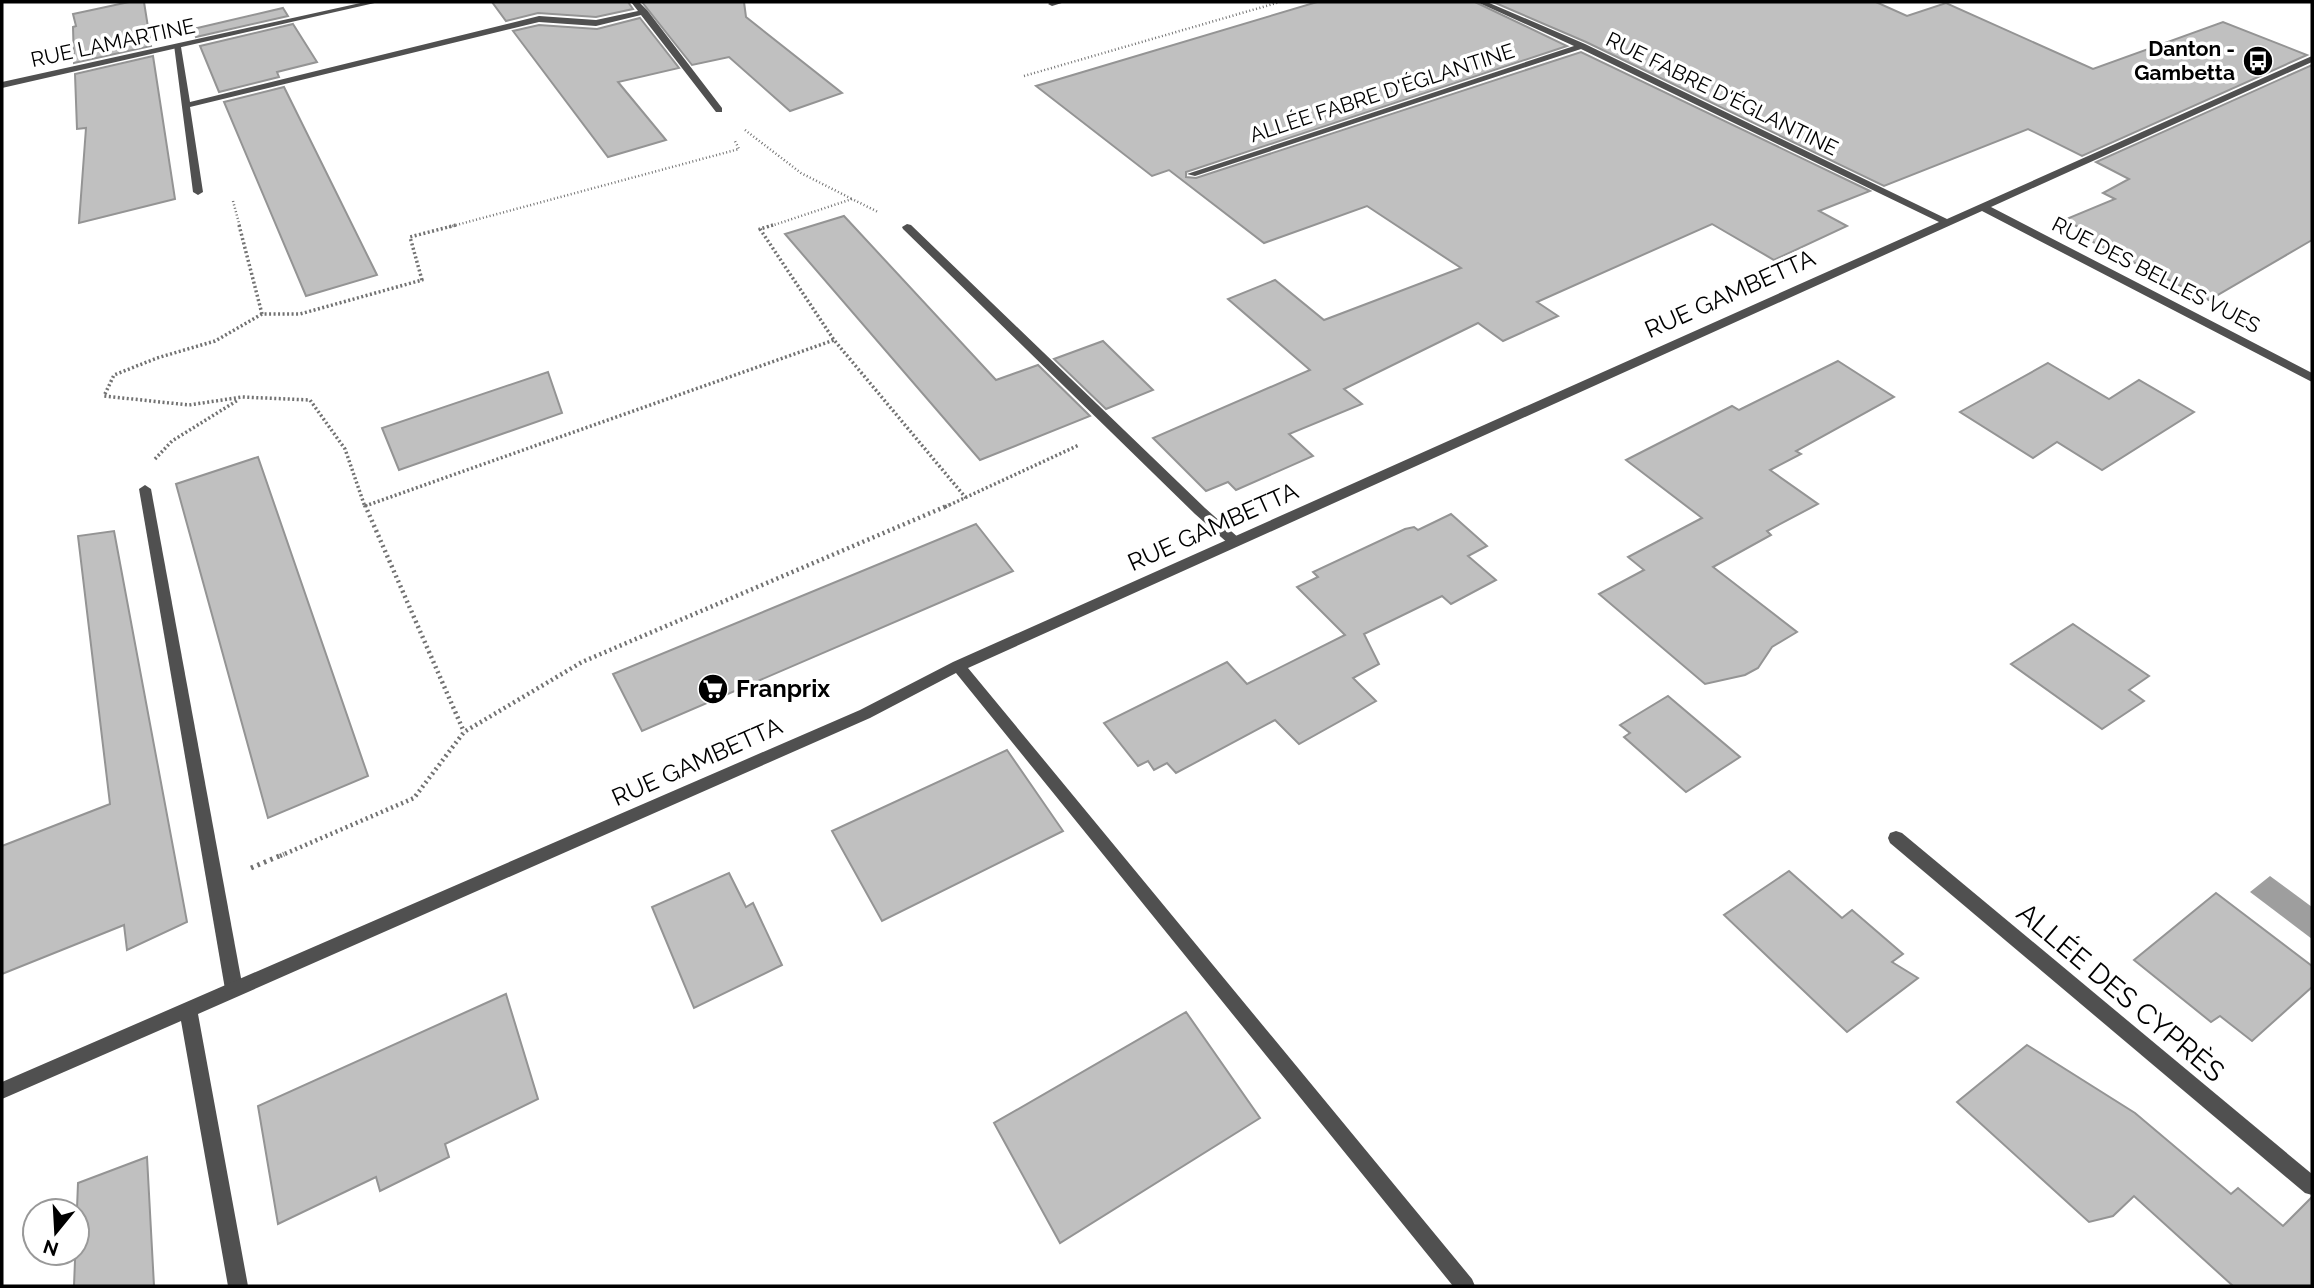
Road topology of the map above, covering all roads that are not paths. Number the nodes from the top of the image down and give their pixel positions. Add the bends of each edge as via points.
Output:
1 (375, 2) edge
2 (635, 2) edge
3 (1481, 2) edge
4 (644, 12) junction
5 (1582, 46) junction
6 (177, 47) junction
7 (2312, 59) edge
8 (2, 86) edge
9 (185, 106) junction
10 (719, 110) road end
11 (1192, 174) dead end
12 (198, 192) dead end
13 (1981, 206) junction
14 (1946, 222) junction
15 (907, 227) road end
16 (2312, 378) edge
17 (145, 489) road end
18 (1235, 542) junction
19 (958, 666) junction
20 (1896, 838) dead end
21 (234, 989) junction
22 (188, 1009) junction
23 (2, 1091) edge
24 (2312, 1186) edge
25 (238, 1286) edge
26 (1465, 1286) edge

1 - 6 street, RUE LAMARTINE
2 - 4 street
3 - 5 street, RUE FABRE D'ÉGLANTINE
4 - 9 street via 596,23 539,19
4 - 10 street
5 - 11 street, ALLÉE FABRE D'ÉGLANTINE
5 - 14 street, RUE FABRE D'ÉGLANTINE
6 - 8 street, RUE LAMARTINE
6 - 9 street
7 - 13 street, RUE GAMBETTA
9 - 12 street
13 - 14 street, RUE GAMBETTA
13 - 16 street, RUE DES BELLES VUES
14 - 18 street, RUE GAMBETTA
15 - 18 street
17 - 21 street
18 - 19 street, RUE GAMBETTA
19 - 21 street, RUE GAMBETTA via 865,713
19 - 26 street
20 - 24 street, ALLÉE DES CYPRÈS
21 - 22 street, RUE GAMBETTA
22 - 23 street, RUE GAMBETTA
22 - 25 street

